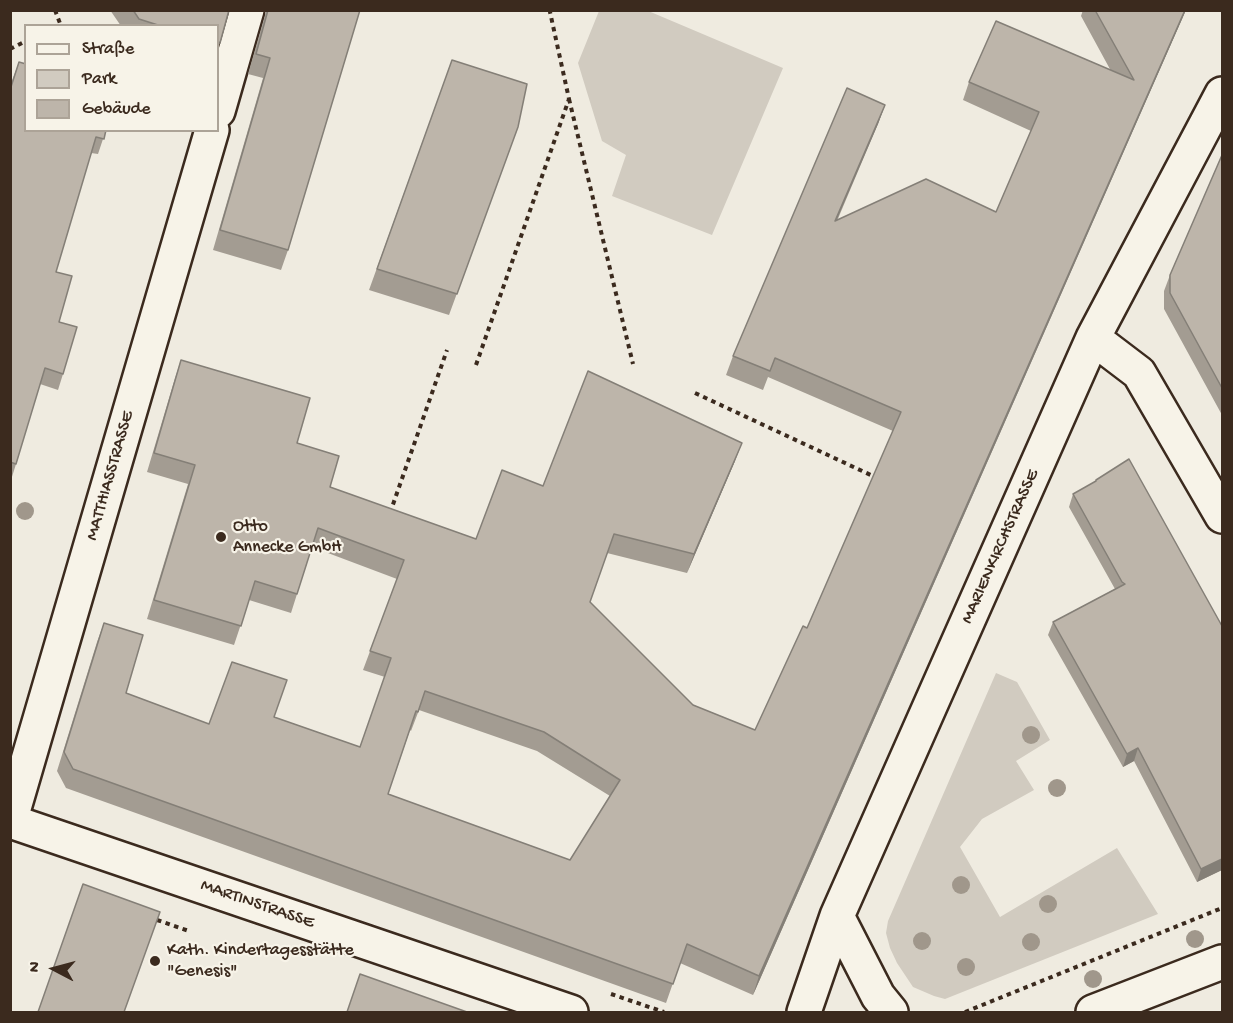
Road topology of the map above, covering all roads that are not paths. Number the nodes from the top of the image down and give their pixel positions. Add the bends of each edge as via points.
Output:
1 (247, 10) edge
2 (1222, 94) edge
3 (219, 108) edge
4 (211, 132) edge
5 (1093, 338) junction
6 (1222, 516) edge
7 (10, 821) edge
8 (837, 916) junction
9 (1222, 962) edge
10 (571, 1012) edge
11 (804, 1012) edge
12 (891, 1012) edge
13 (1094, 1012) edge

1 - 3 street
2 - 5 street, MARIENKIRCHSTRASSE
4 - 7 street, MATTHIASSTRASSE
5 - 6 street via 1139,373
5 - 8 street, MARIENKIRCHSTRASSE
7 - 10 street, MARTINSTRASSE
8 - 11 street, MARIENKIRCHSTRASSE
8 - 12 street via 878,996
9 - 13 street

